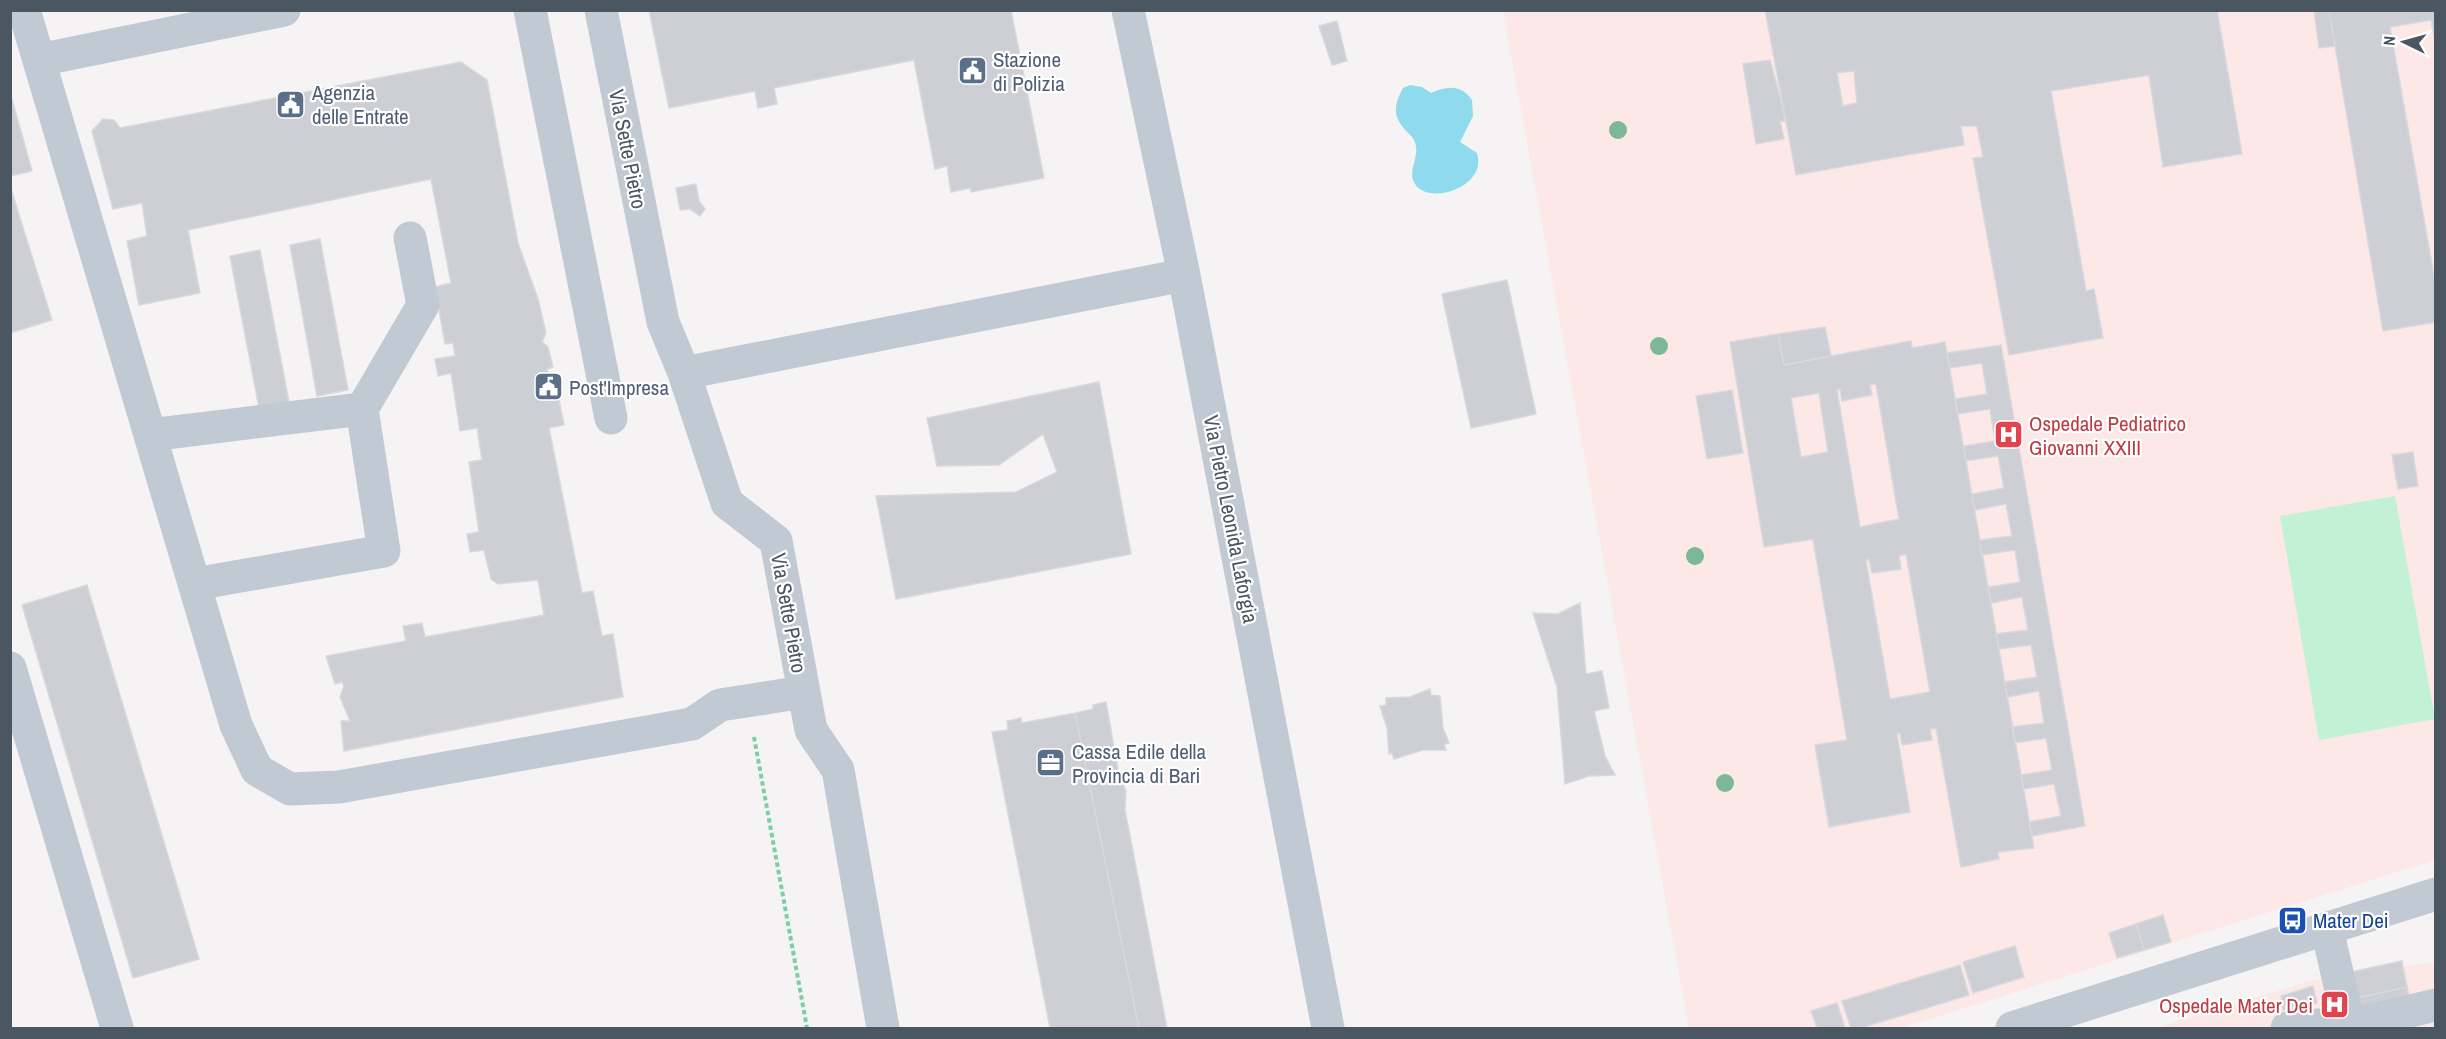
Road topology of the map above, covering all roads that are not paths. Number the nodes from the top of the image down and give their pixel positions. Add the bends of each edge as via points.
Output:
1 (24, 10) edge
2 (284, 10) edge
3 (530, 10) edge
4 (601, 10) edge
5 (1128, 10) edge
6 (39, 60) junction
7 (411, 238) dead end
8 (1184, 275) junction
9 (684, 373) junction
10 (362, 409) junction
11 (611, 418) dead end
12 (150, 435) junction
13 (195, 584) junction
14 (10, 668) edge
15 (804, 692) junction
16 (2436, 894) edge
17 (2327, 929) junction
18 (2436, 1005) edge
19 (2349, 1025) junction
20 (117, 1029) edge
21 (883, 1029) edge
22 (1328, 1029) edge
23 (2012, 1029) edge
24 (2287, 1029) edge

1 - 6 street
2 - 6 street
3 - 11 street
4 - 9 street, Via Sette Pietro via 663,322
5 - 8 street, Via Pietro Leonida Laforgia
6 - 12 street
7 - 10 street via 423,305
8 - 9 street
8 - 22 street, Via Pietro Leonida Laforgia
9 - 15 street, Via Sette Pietro via 727,502 776,541
10 - 12 street
10 - 13 street via 384,551
12 - 13 street
13 - 15 street via 236,725 257,770 290,789 339,787 692,724 720,705
14 - 20 street
15 - 21 street, Via Sette Pietro via 811,730 838,770
16 - 17 street
17 - 19 street
17 - 23 street
18 - 19 street
19 - 24 street

